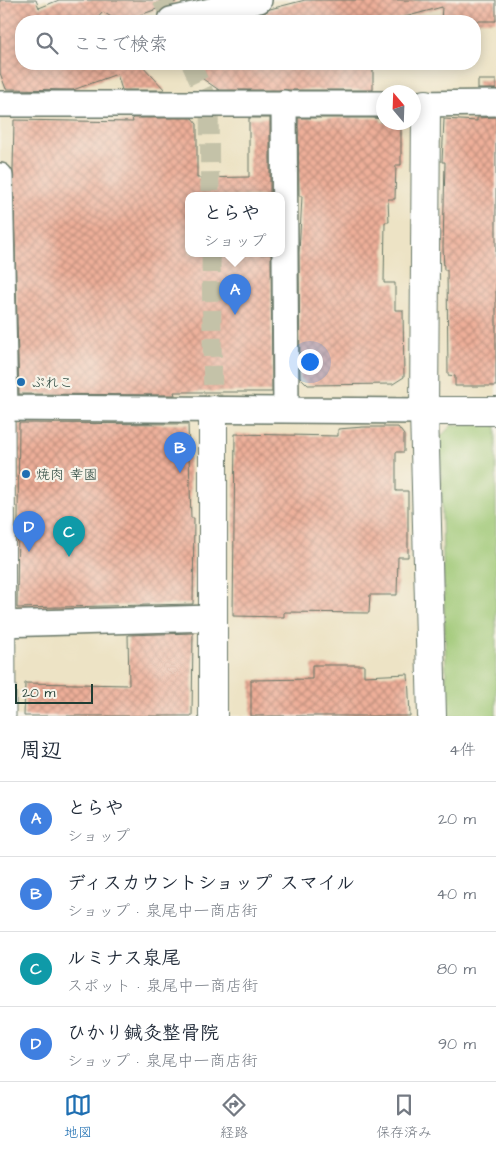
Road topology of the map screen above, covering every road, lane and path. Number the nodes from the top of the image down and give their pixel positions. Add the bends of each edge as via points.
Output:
1 (259, 0) edge
2 (194, 15) edge
3 (284, 103) junction
4 (496, 103) edge
5 (0, 104) edge
6 (376, 104) edge
7 (421, 104) edge
8 (420, 130) edge
9 (0, 176) edge
10 (285, 192) edge
11 (285, 256) edge
12 (2, 408) edge
13 (213, 410) junction
14 (286, 410) junction
15 (496, 410) edge
16 (424, 411) junction
17 (212, 618) junction
18 (3, 624) edge
19 (6, 716) edge
20 (213, 716) edge
21 (432, 716) edge

1 - 2 street
3 - 5 street
3 - 6 street
3 - 10 street
4 - 7 street
8 - 16 street
9 - 12 street
11 - 14 street
12 - 13 street
12 - 18 street
13 - 14 street
13 - 17 street
14 - 16 street
15 - 16 street
16 - 21 street
17 - 18 street
17 - 20 street
18 - 19 street

